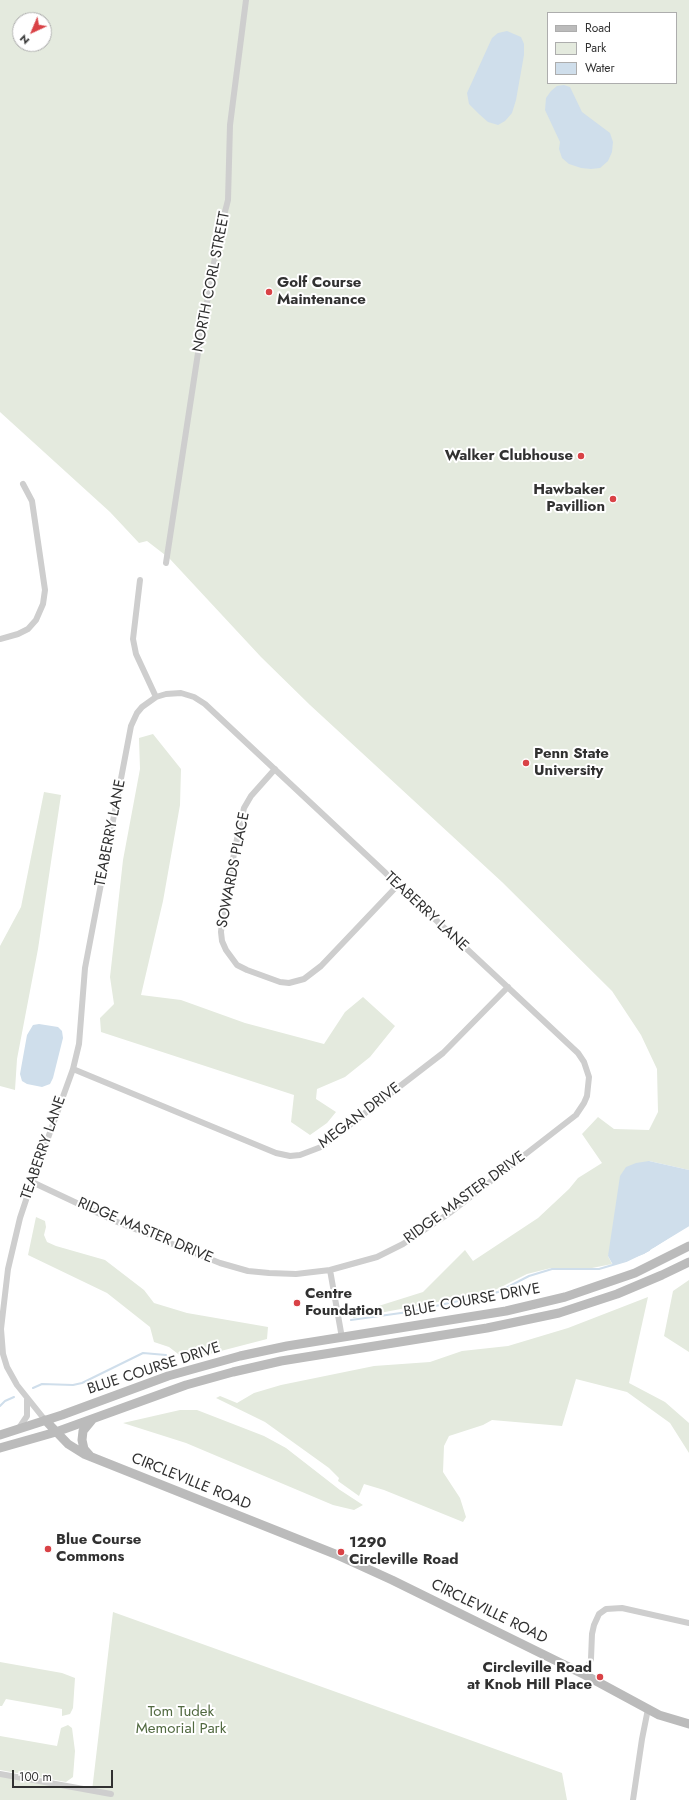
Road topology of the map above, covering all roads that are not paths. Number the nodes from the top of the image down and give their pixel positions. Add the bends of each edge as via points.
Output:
1 (246, 0) edge
2 (23, 484) dead end
3 (166, 563) dead end
4 (140, 580) dead end
5 (0, 639) edge
6 (156, 697) junction
7 (275, 769) junction
8 (398, 885) junction
9 (508, 988) junction
10 (73, 1069) junction
11 (32, 1182) junction
12 (689, 1246) edge
13 (689, 1262) edge
14 (330, 1270) junction
15 (342, 1338) junction
16 (26, 1396) junction
17 (94, 1417) junction
18 (45, 1420) junction
19 (17, 1429) junction
20 (56, 1432) junction
21 (0, 1435) edge
22 (0, 1448) edge
23 (94, 1459) junction
24 (689, 1623) edge
25 (585, 1675) junction
26 (648, 1709) junction
27 (689, 1724) edge
28 (0, 1774) edge
29 (111, 1794) dead end
30 (634, 1800) edge

1 - 3 street, NORTH CORL STREET via 230,125 228,200 219,235 196,366
2 - 5 street via 32,501 44,604 36,620 28,628
4 - 6 street via 133,639 136,654
6 - 7 street, TEABERRY LANE via 181,693 201,700
6 - 10 street, TEABERRY LANE via 137,713 131,726 85,968 81,1027
7 - 8 street, TEABERRY LANE
7 - 8 street, SOWARDS PLACE via 244,808 235,848 221,932 226,950 237,965 280,982 304,979 321,966
8 - 9 street, TEABERRY LANE
9 - 10 street, MEGAN DRIVE via 443,1053 321,1147 300,1155 276,1153
9 - 14 street, RIDGE MASTER DRIVE via 582,1058 589,1084 581,1109 427,1230 377,1257
10 - 11 street, TEABERRY LANE
11 - 14 street, RIDGE MASTER DRIVE via 115,1221 220,1263 248,1271 269,1273 296,1274
11 - 16 street, TEABERRY LANE via 8,1269 1,1338 7,1367
12 - 15 main road, BLUE COURSE DRIVE via 629,1275 553,1300 506,1311
13 - 17 main road, BLUE COURSE DRIVE via 617,1294 559,1313 487,1328 257,1366 186,1385
14 - 15 street
15 - 18 main road, BLUE COURSE DRIVE via 263,1350 192,1369
16 - 18 street, TEABERRY LANE
16 - 19 street via 27,1416
17 - 20 main road, BLUE COURSE DRIVE
17 - 23 main road via 85,1428 82,1440 84,1449
18 - 19 main road, BLUE COURSE DRIVE
18 - 20 main road, CIRCLEVILLE ROAD
19 - 21 main road, BLUE COURSE DRIVE
20 - 22 main road, BLUE COURSE DRIVE
20 - 23 main road, CIRCLEVILLE ROAD via 74,1449
23 - 25 main road, CIRCLEVILLE ROAD via 335,1554
24 - 25 street via 622,1608 606,1609 599,1614 594,1625 591,1659
25 - 26 main road, CIRCLEVILLE ROAD
26 - 27 main road, CIRCLEVILLE ROAD via 669,1719
26 - 30 street
28 - 29 street

